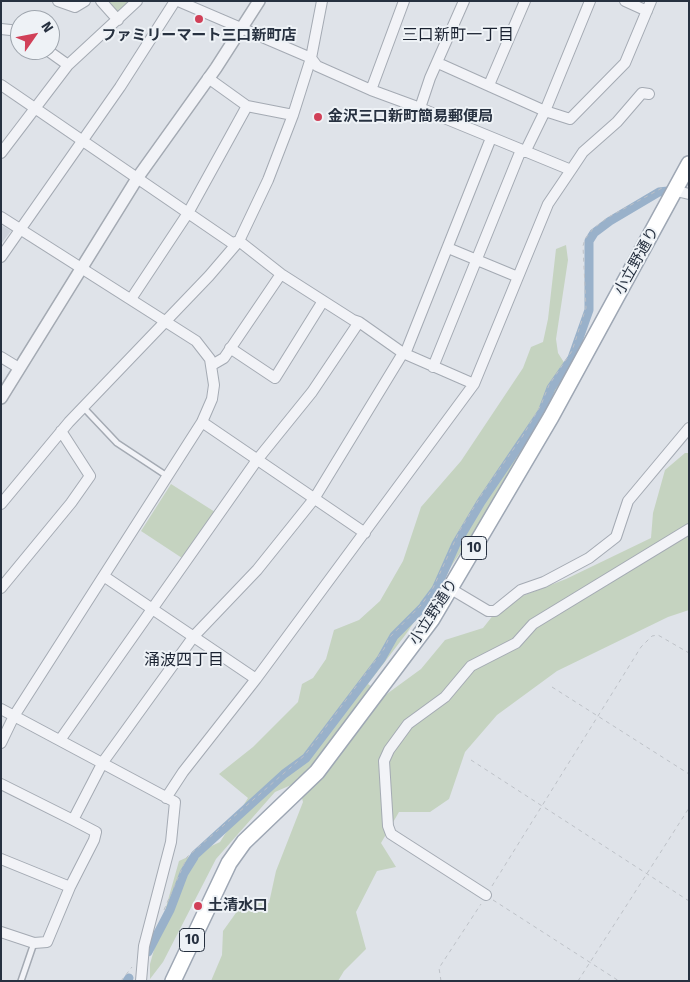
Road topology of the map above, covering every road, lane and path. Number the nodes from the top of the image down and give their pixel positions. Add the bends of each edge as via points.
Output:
1 (58, 1) edge
2 (85, 1) edge
3 (101, 1) edge
4 (137, 1) edge
5 (177, 1) edge
6 (259, 1) edge
7 (322, 1) edge
8 (404, 1) edge
9 (464, 1) edge
10 (525, 1) edge
11 (590, 1) edge
12 (625, 1) edge
13 (649, 6) edge
14 (118, 20) junction
15 (241, 26) junction
16 (311, 58) junction
17 (60, 59) edge
18 (438, 63) junction
19 (68, 65) junction
20 (208, 78) junction
21 (1, 85) edge
22 (489, 85) junction
23 (371, 90) junction
24 (648, 94) dead end
25 (247, 106) junction
26 (420, 108) junction
27 (35, 109) junction
28 (545, 111) junction
29 (293, 115) junction
30 (491, 138) junction
31 (82, 141) junction
32 (523, 151) junction
33 (1, 153) edge
34 (689, 164) edge
35 (571, 170) junction
36 (138, 176) junction
37 (682, 193) edge
38 (188, 213) junction
39 (1, 217) edge
40 (21, 229) junction
41 (239, 241) junction
42 (448, 248) junction
43 (1, 257) edge
44 (476, 260) junction
45 (81, 267) junction
46 (281, 274) junction
47 (518, 277) junction
48 (131, 299) junction
49 (323, 301) junction
50 (166, 321) junction
51 (359, 322) junction
52 (230, 348) junction
53 (404, 354) junction
54 (1, 357) edge
55 (212, 365) junction
56 (434, 367) junction
57 (19, 368) junction
58 (474, 384) junction
59 (1, 398) edge
60 (83, 407) junction
61 (202, 422) junction
62 (689, 428) edge
63 (61, 431) junction
64 (257, 460) junction
65 (168, 477) junction
66 (314, 499) junction
67 (1, 504) edge
68 (689, 529) edge
69 (365, 533) junction
70 (105, 576) junction
71 (1, 588) edge
72 (451, 589) junction
73 (153, 608) junction
74 (194, 636) junction
75 (689, 653) edge
76 (256, 679) junction
77 (552, 687) dead end
78 (1, 709) edge
79 (14, 716) junction
80 (598, 716) junction
81 (60, 740) junction
82 (1, 743) edge
83 (471, 760) dead end
84 (103, 762) junction
85 (689, 774) edge
86 (1, 784) edge
87 (166, 798) junction
88 (542, 806) junction
89 (689, 808) edge
90 (73, 820) junction
91 (1, 859) edge
92 (646, 873) junction
93 (70, 887) junction
94 (486, 896) junction
95 (689, 901) edge
96 (162, 914) dead end
97 (1, 932) edge
98 (34, 943) junction
99 (143, 954) junction
100 (589, 962) junction
101 (21, 981) edge
102 (121, 981) edge
103 (141, 981) edge
104 (173, 981) edge
105 (441, 981) edge
106 (578, 981) edge
107 (619, 981) edge

1 - 2 street via 75,7
3 - 14 street
4 - 14 street
5 - 15 street
5 - 31 street
6 - 15 street
7 - 16 street
8 - 23 street
9 - 18 street
10 - 22 street
11 - 28 street
12 - 13 street
13 - 28 street via 625,62 575,115 570,119
14 - 19 street
15 - 16 street
15 - 20 street
16 - 23 street via 317,66
16 - 29 street
17 - 19 street
18 - 22 street
18 - 26 street
19 - 27 street
20 - 25 street
20 - 36 street
21 - 27 street
22 - 28 street
23 - 26 street
24 - 35 street via 642,93 617,122 583,152
25 - 29 street
25 - 38 street
26 - 30 street
27 - 31 street
27 - 33 street
28 - 32 street
29 - 41 street via 268,180
30 - 32 street
30 - 42 street
31 - 36 street
31 - 40 street
32 - 35 street
32 - 44 street
34 - 37 main road, 小立野通り / 10
35 - 47 street via 548,204
36 - 38 street
36 - 45 street
37 - 72 main road, 小立野通り / 10
37 - 96 path via 669,186 661,188 607,218 588,234 583,246 586,308 572,350 549,385 522,437 460,530 433,588 389,638 305,755 188,857
38 - 41 street via 232,243
38 - 48 street
39 - 40 street
40 - 43 street
40 - 45 street
41 - 46 street
41 - 50 street
42 - 44 street
42 - 53 street
44 - 47 street
44 - 56 street
45 - 48 street
45 - 57 street
46 - 49 street
46 - 52 street
47 - 58 street
48 - 50 street
49 - 51 street
49 - 52 street via 275,378
50 - 55 street via 196,341
50 - 60 street
51 - 53 street
51 - 64 street via 312,392
52 - 55 street via 224,358
53 - 56 street
53 - 66 street
54 - 57 street
55 - 61 street via 212,400
56 - 58 street
57 - 59 street
58 - 69 street
60 - 63 street
60 - 65 lane via 117,443
61 - 64 street
61 - 65 street
62 - 72 street via 628,501 616,537 589,558 544,582 521,590 495,611 488,611
63 - 67 street
63 - 71 street via 90,476
64 - 66 street
64 - 73 street
65 - 70 street
66 - 69 street
66 - 74 street via 257,570
68 - 94 street via 533,624 516,643 471,666 445,697 408,724 389,750 384,761 391,834
69 - 76 street
70 - 73 street
70 - 79 street
72 - 104 main road, 小立野通り / 10 via 417,640 317,772 257,827 234,856
73 - 74 street
73 - 81 street
74 - 76 street
74 - 84 street
75 - 80 path via 658,635 652,636 641,647
76 - 87 street
77 - 80 path
78 - 79 street
79 - 81 street
79 - 82 street
80 - 85 path
80 - 88 path
81 - 84 street
83 - 88 path
84 - 87 street
84 - 90 street
86 - 90 street
87 - 99 street via 175,802 171,842
88 - 92 path
88 - 94 path
89 - 92 path
90 - 93 street via 96,832
91 - 93 street
92 - 95 path
92 - 100 path
93 - 98 street via 46,942
94 - 100 path
94 - 105 path via 439,968
97 - 98 street
98 - 101 lane
99 - 102 path
99 - 103 street
100 - 106 path
100 - 107 path

